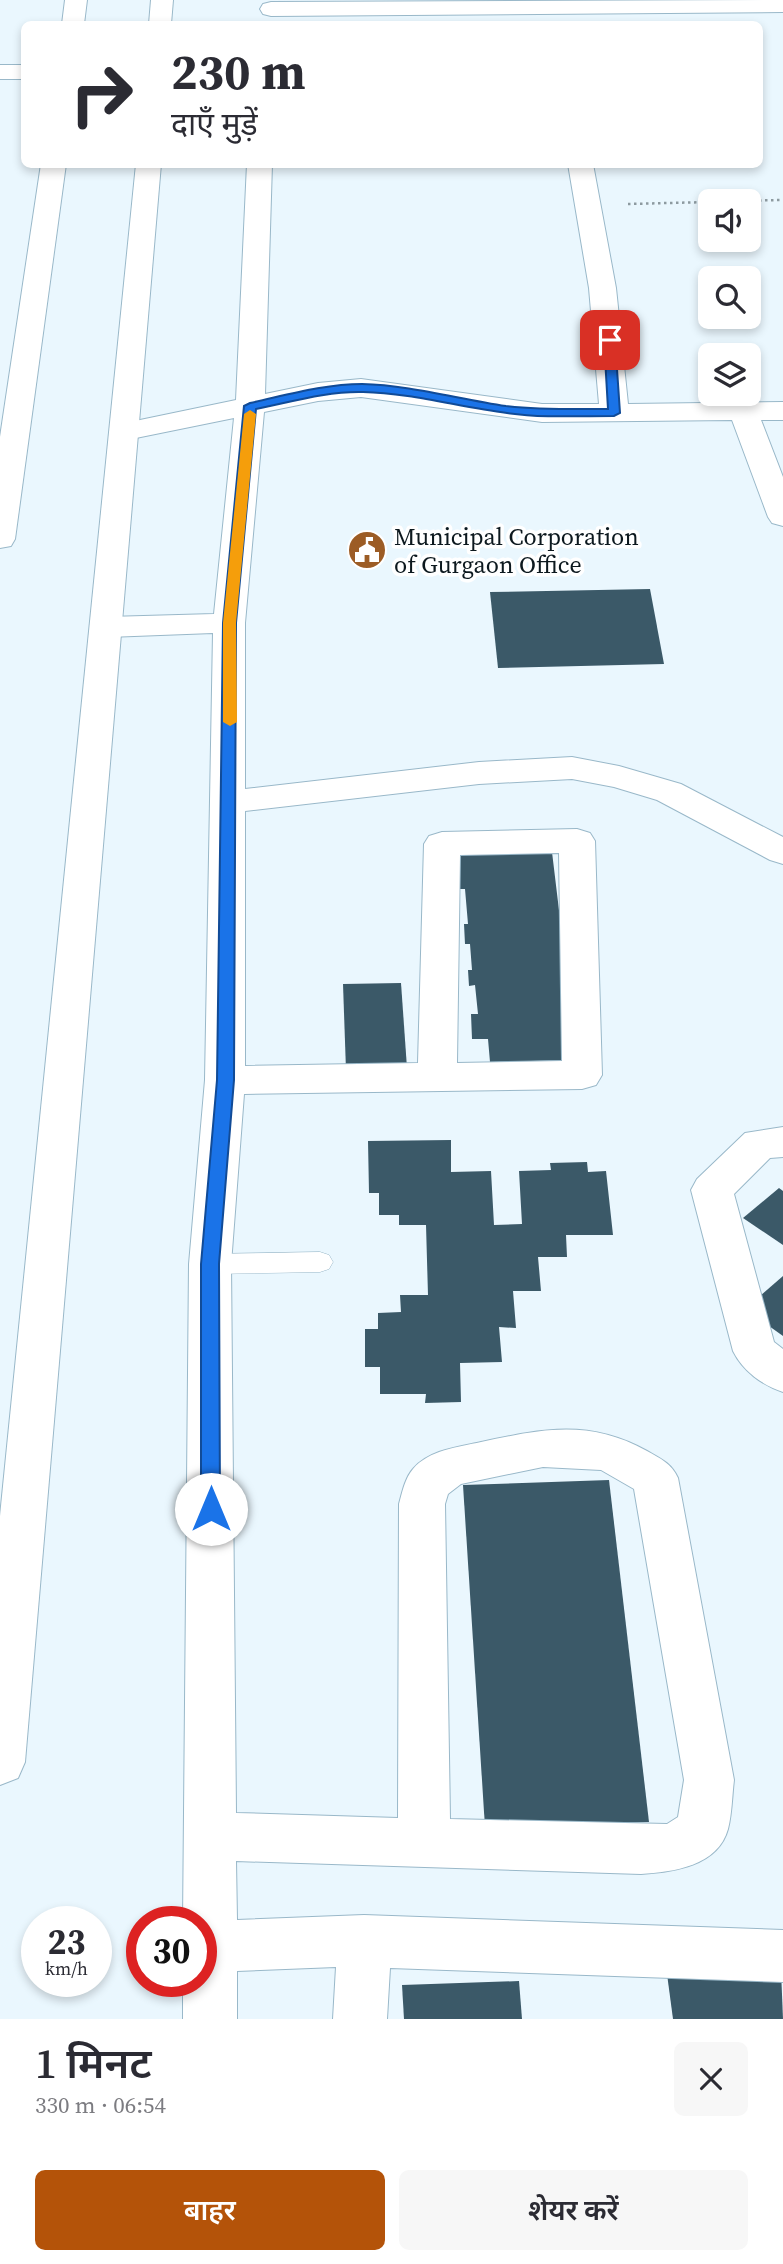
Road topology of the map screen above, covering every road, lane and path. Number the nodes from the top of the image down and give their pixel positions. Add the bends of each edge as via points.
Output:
1 (76, 0) edge
2 (162, 0) edge
3 (783, 5) edge
4 (270, 11) edge
5 (548, 15) edge
6 (73, 21) edge
7 (160, 21) edge
8 (0, 72) edge
9 (21, 72) edge
10 (53, 168) edge
11 (149, 168) edge
12 (260, 168) edge
13 (581, 168) edge
14 (761, 200) edge
15 (783, 200) edge
16 (698, 202) edge
17 (588, 205) junction
18 (250, 406) junction
19 (783, 411) edge
20 (744, 412) junction
21 (614, 413) junction
22 (126, 431) junction
23 (783, 517) edge
24 (0, 539) edge
25 (229, 623) junction
26 (108, 627) junction
27 (230, 802) junction
28 (783, 852) edge
29 (437, 1077) junction
30 (225, 1080) junction
31 (783, 1142) edge
32 (320, 1262) dead end
33 (210, 1264) junction
34 (783, 1374) edge
35 (0, 1762) edge
36 (212, 1836) junction
37 (424, 1843) junction
38 (211, 1906) edge
39 (364, 1941) junction
40 (217, 1947) edge
41 (783, 1956) edge
42 (210, 1997) edge
43 (210, 2019) edge
44 (360, 2019) edge

1 - 6 street
2 - 7 street
3 - 5 street
4 - 5 street
8 - 9 street
10 - 24 street
11 - 22 street
12 - 18 street
13 - 17 street
14 - 15 path
16 - 17 path
17 - 21 street via 613,363
18 - 21 street via 360,388 542,413
18 - 22 street
18 - 25 street
19 - 20 street
20 - 21 street
20 - 23 street
22 - 26 street
25 - 26 street
25 - 27 street
26 - 35 street
27 - 28 street via 480,773 572,768 669,792
27 - 30 street
29 - 29 street via 582,1075 578,841 442,844
29 - 30 street
30 - 33 street
31 - 34 street via 759,1144 712,1190 755,1351
32 - 33 lane
33 - 36 street
36 - 37 street
36 - 38 street
37 - 37 street via 675,1848 702,1830 709,1780 655,1478 608,1452 543,1448 448,1468 429,1483 422,1504
39 - 40 street
39 - 41 street
39 - 44 street
42 - 43 street

